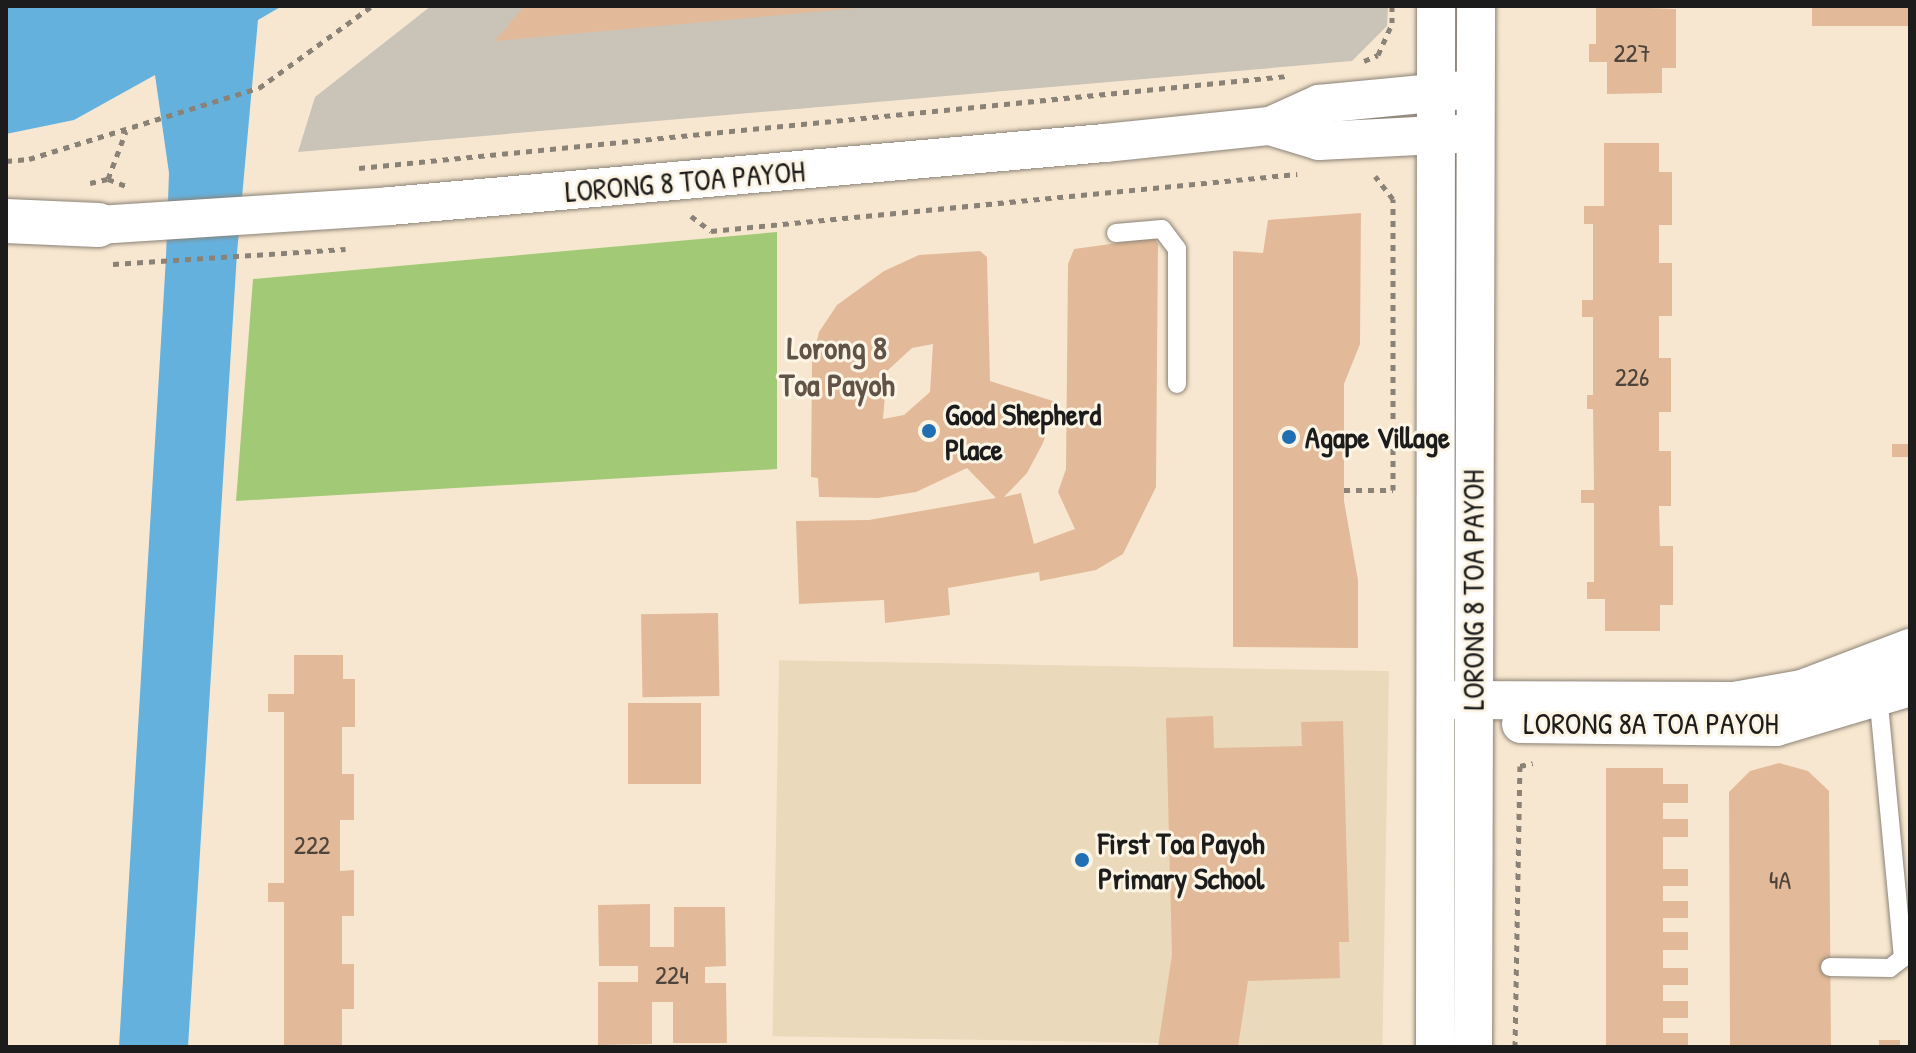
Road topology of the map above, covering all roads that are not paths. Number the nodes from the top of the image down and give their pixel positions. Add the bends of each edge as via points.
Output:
1 (1436, 6) edge
2 (1476, 6) edge
3 (1475, 89) junction
4 (1435, 94) junction
5 (1343, 122) junction
6 (1475, 133) junction
7 (1435, 135) junction
8 (6, 221) edge
9 (1116, 233) dead end
10 (109, 237) joint
11 (1177, 384) dead end
12 (1910, 648) edge
13 (1887, 682) edge
14 (1435, 712) junction
15 (1473, 712) junction
16 (1830, 967) dead end
17 (1435, 1047) edge
18 (1473, 1047) edge

1 - 4 street, LORONG 8 TOA PAYOH
2 - 3 street, LORONG 8 TOA PAYOH
3 - 4 street, LORONG 8 TOA PAYOH
3 - 6 street, LORONG 8 TOA PAYOH
4 - 5 street, LORONG 8 TOA PAYOH
4 - 7 street, LORONG 8 TOA PAYOH
5 - 7 street, LORONG 8 TOA PAYOH
5 - 10 street, LORONG 8 TOA PAYOH via 1319,141 1270,126 861,167 303,211
6 - 7 street, LORONG 8 TOA PAYOH
6 - 15 street, LORONG 8 TOA PAYOH
7 - 14 street, LORONG 8 TOA PAYOH
8 - 10 highway
9 - 11 lane via 1162,229 1177,249
12 - 13 street, LORONG 8A TOA PAYOH
13 - 15 street, LORONG 8A TOA PAYOH via 1734,701
13 - 16 lane via 1903,958 1890,968
14 - 15 street, LORONG 8A TOA PAYOH
14 - 17 street, LORONG 8 TOA PAYOH
15 - 18 street, LORONG 8 TOA PAYOH

